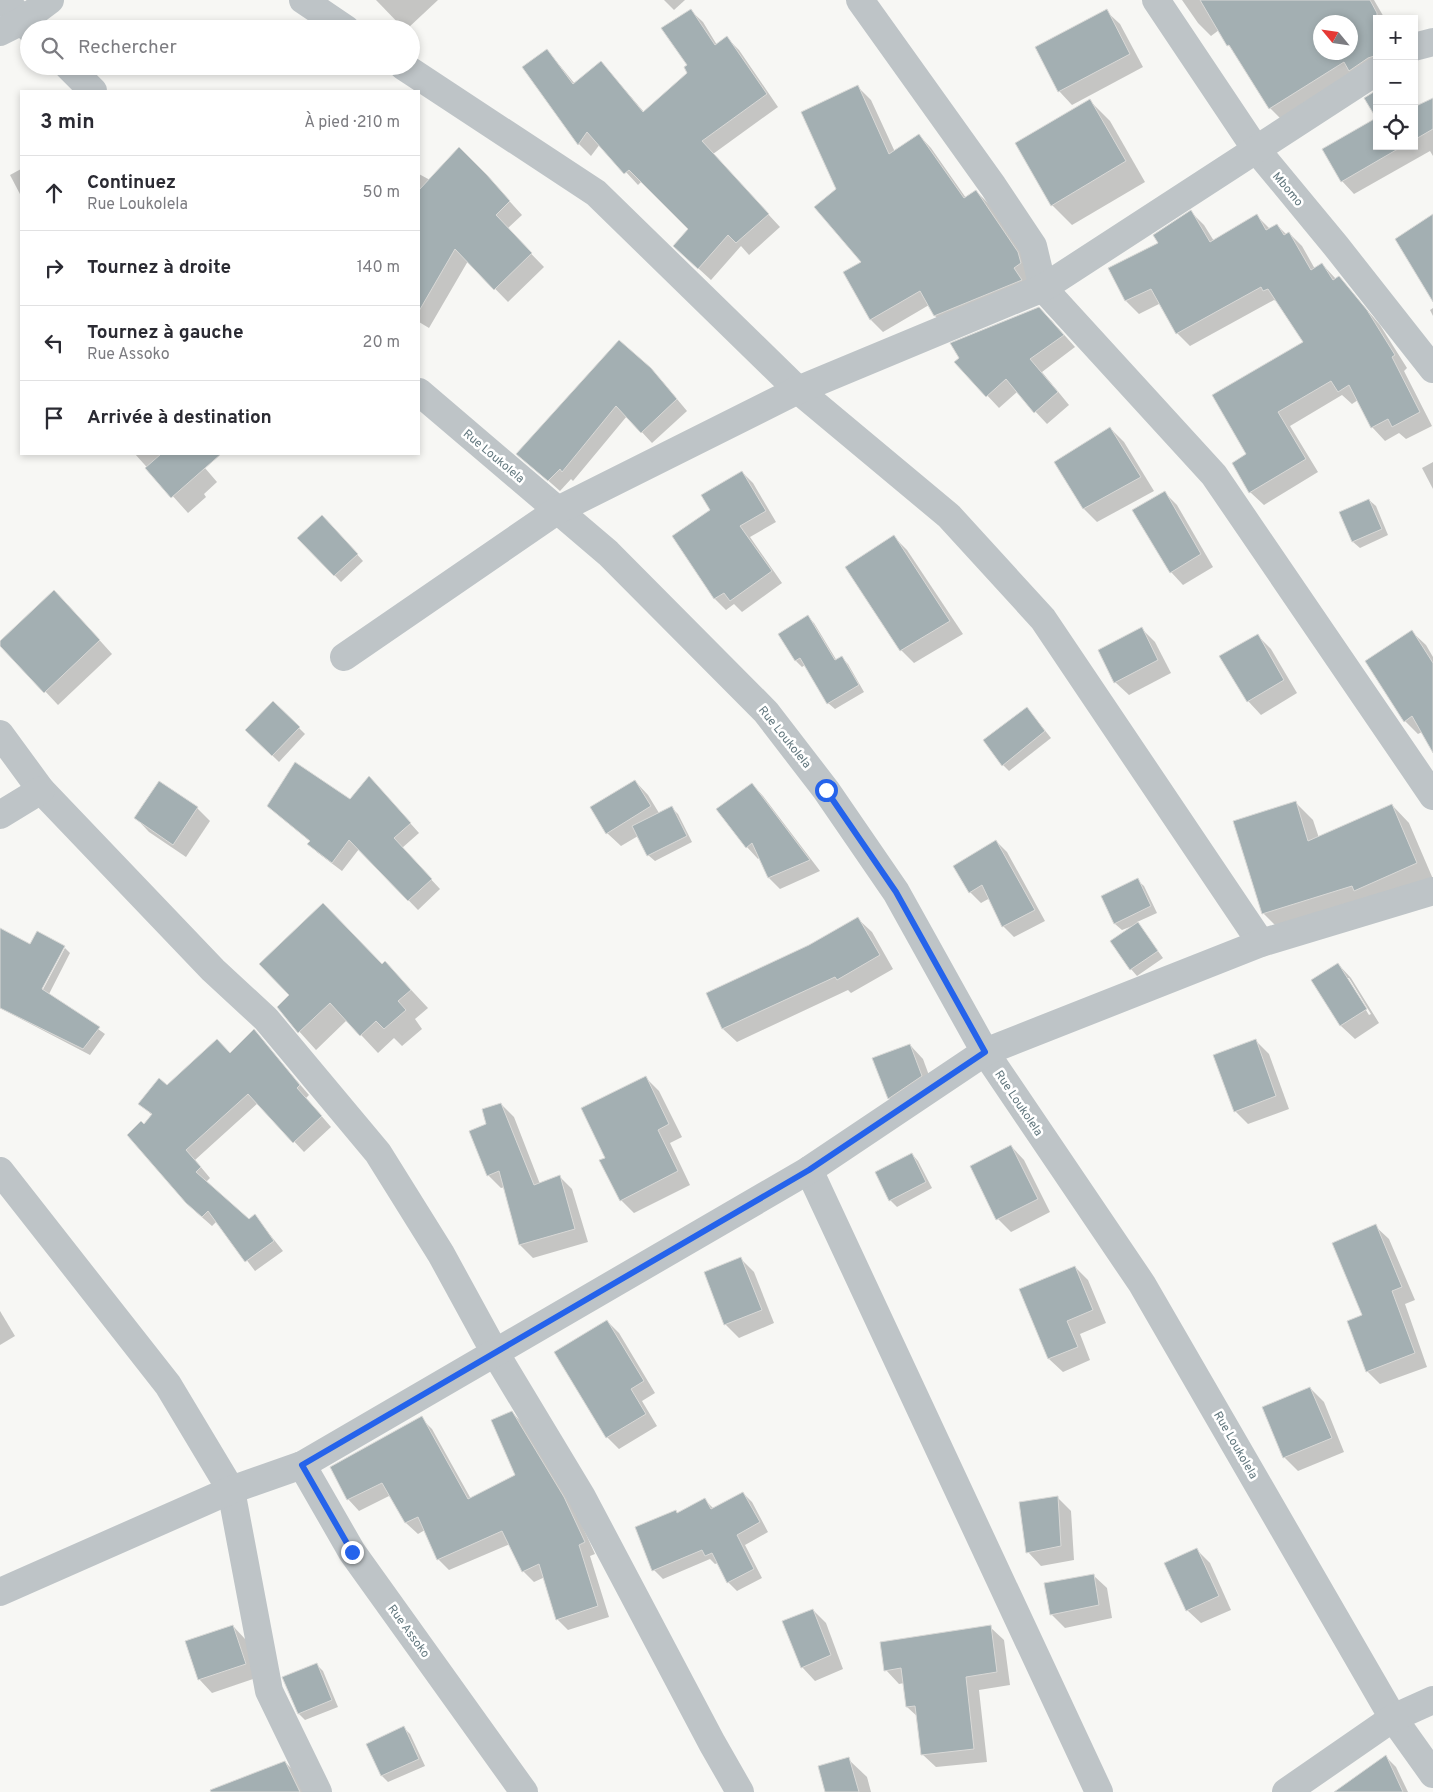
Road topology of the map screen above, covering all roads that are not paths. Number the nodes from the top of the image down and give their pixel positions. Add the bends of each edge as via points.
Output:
1 (50, 0) edge
2 (303, 0) edge
3 (860, 0) edge
4 (1156, 0) edge
5 (14, 20) edge
6 (333, 20) edge
7 (1433, 42) edge
8 (1418, 46) edge
9 (1373, 74) edge
10 (77, 75) edge
11 (417, 75) edge
12 (92, 90) edge
13 (1255, 148) junction
14 (1043, 288) junction
15 (1433, 369) edge
16 (798, 390) junction
17 (420, 393) edge
18 (558, 510) junction
19 (344, 657) dead end
20 (0, 734) edge
21 (41, 790) junction
22 (1433, 796) edge
23 (0, 815) edge
24 (1433, 891) edge
25 (1261, 943) junction
26 (985, 1052) junction
27 (809, 1170) junction
28 (0, 1171) edge
29 (494, 1351) junction
30 (302, 1465) junction
31 (231, 1490) junction
32 (0, 1592) edge
33 (1433, 1700) edge
34 (1393, 1718) junction
35 (1433, 1774) edge
36 (318, 1792) edge
37 (524, 1792) edge
38 (740, 1792) edge
39 (1099, 1792) edge
40 (1286, 1792) edge

1 - 5 street
2 - 6 street
3 - 14 street via 1032,246
4 - 13 street, Mbomo
7 - 8 street
9 - 13 street
10 - 12 street
11 - 16 street via 596,193
13 - 14 street
13 - 15 street, Mbomo
14 - 16 street
14 - 22 street via 1214,475
16 - 18 street
16 - 25 street via 949,516 1043,619
17 - 18 street, Rue Loukolela
18 - 19 street
18 - 26 street, Rue Loukolela via 608,553 766,712 826,790 896,892
20 - 21 street
21 - 23 street
21 - 29 street via 213,970 266,1019 378,1153 441,1254
24 - 25 street
25 - 26 street
26 - 27 street
26 - 34 street, Rue Loukolela via 1142,1284
27 - 29 street
27 - 39 street
28 - 31 street via 168,1385
29 - 30 street
29 - 38 street via 582,1497
30 - 31 street
30 - 37 street, Rue Assoko via 352,1552
31 - 32 street
31 - 36 street via 269,1691
33 - 34 street
34 - 35 street, Rue Loukolela
34 - 40 street

